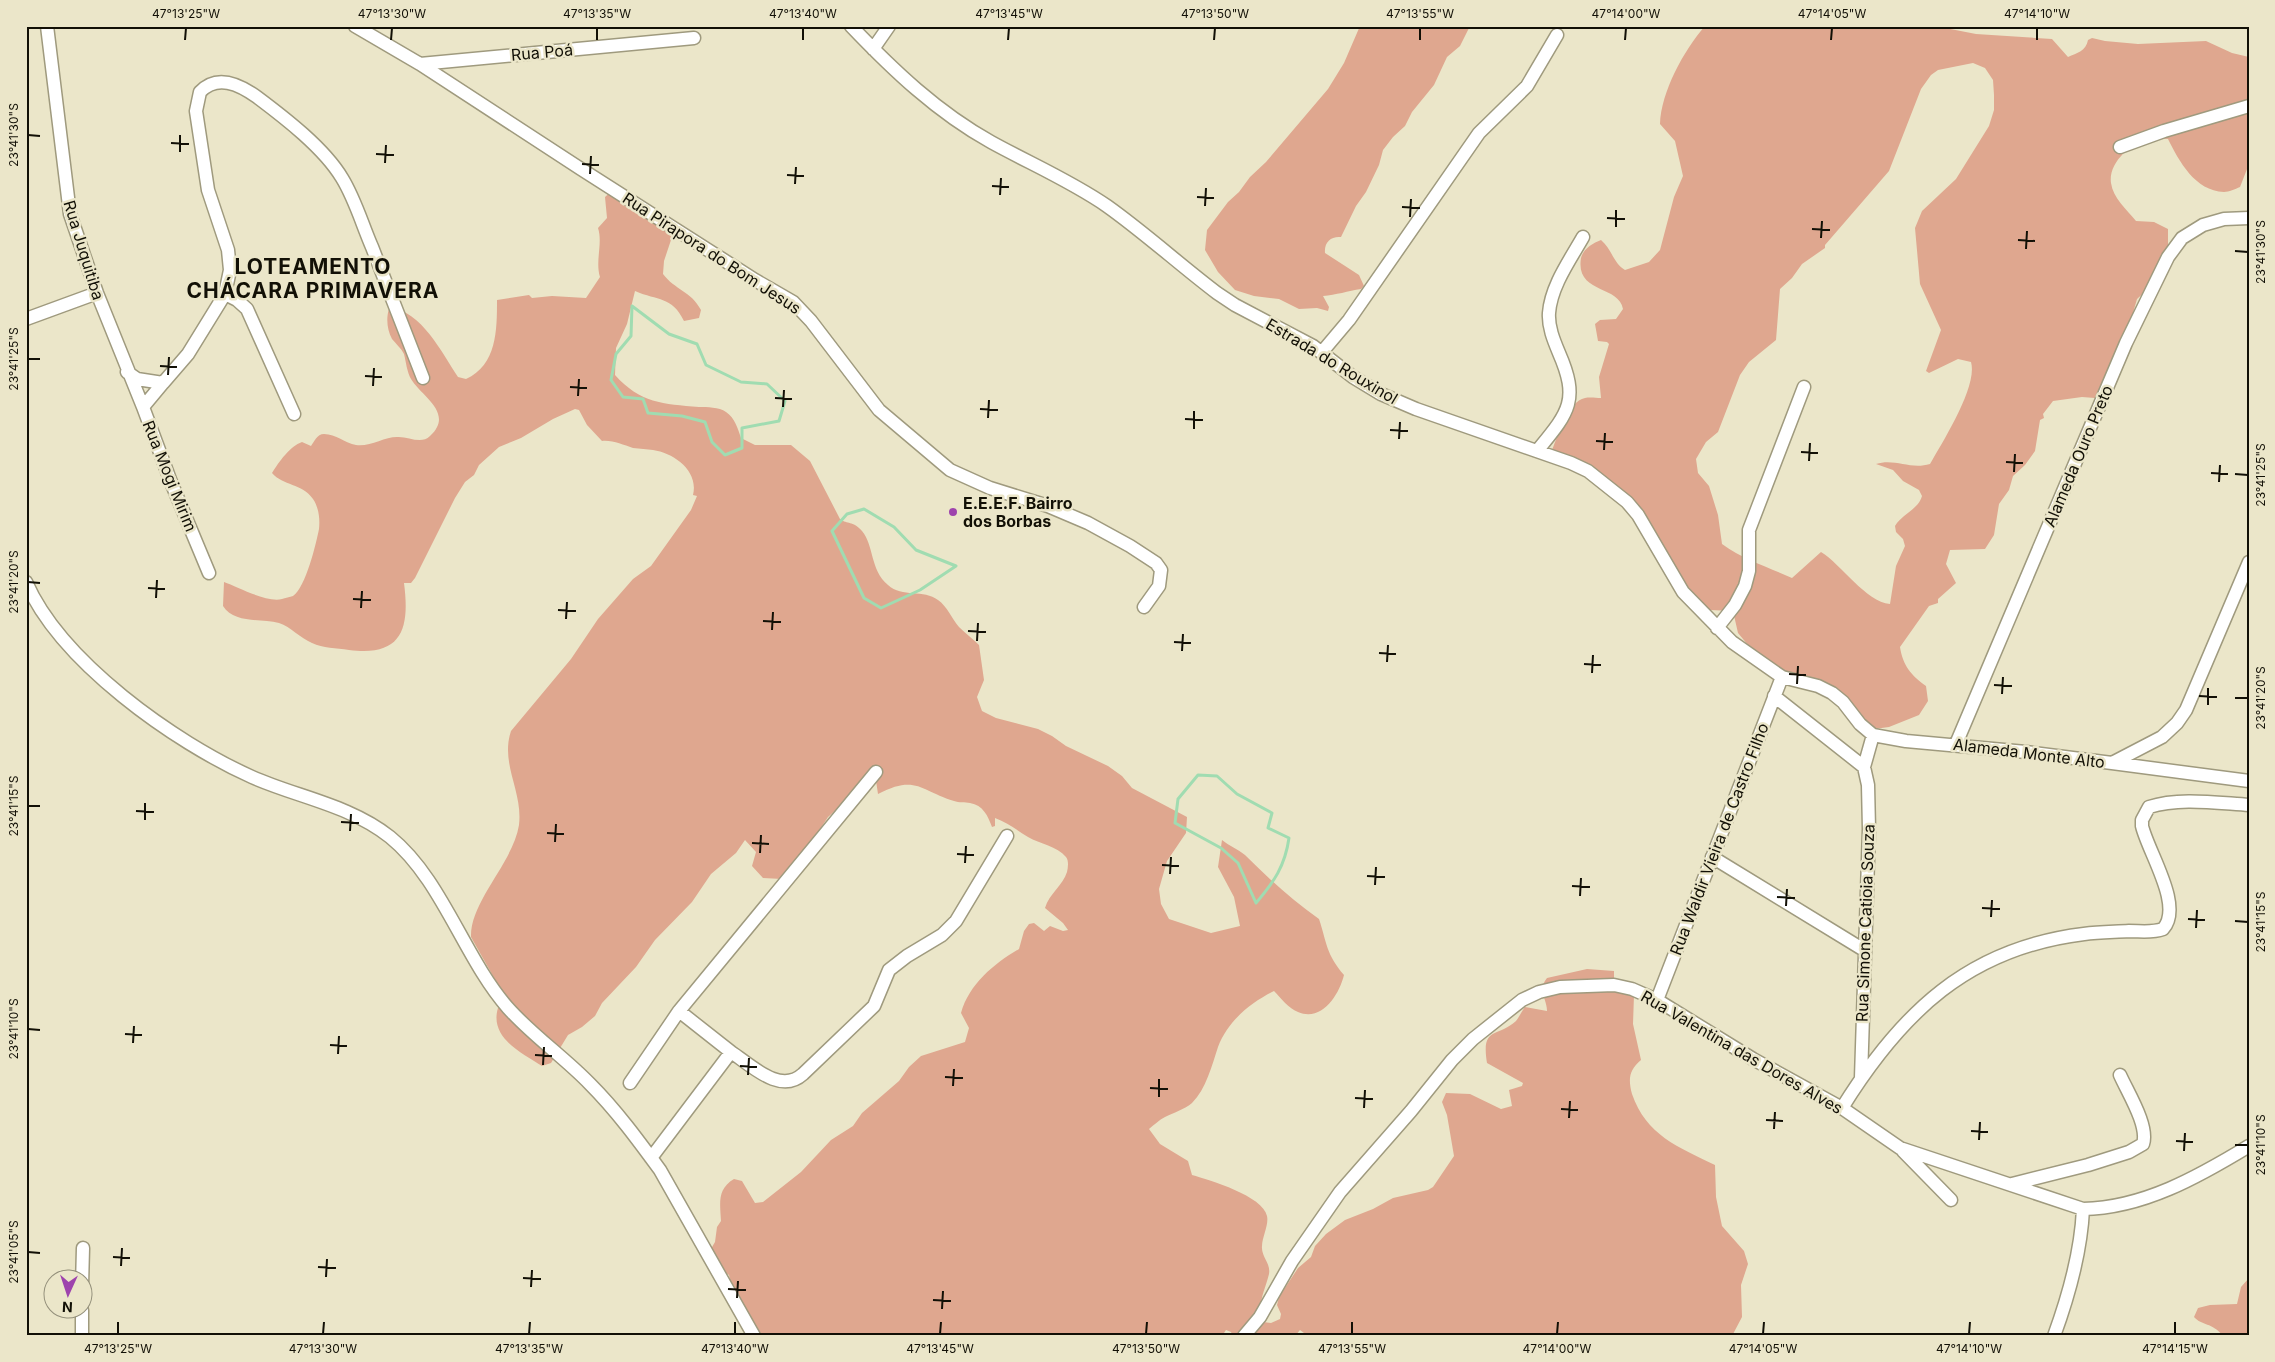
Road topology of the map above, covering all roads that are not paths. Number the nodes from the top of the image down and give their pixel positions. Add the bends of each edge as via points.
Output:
1 (47, 26) edge
2 (355, 26) edge
3 (851, 26) edge
4 (889, 26) edge
5 (1557, 35) dead end
6 (694, 38) dead end
7 (873, 49) junction
8 (420, 64) junction
9 (2249, 106) edge
10 (2120, 147) dead end
11 (2249, 218) edge
12 (1583, 237) dead end
13 (97, 293) junction
14 (225, 294) junction
15 (26, 319) edge
16 (1322, 352) junction
17 (127, 372) junction
18 (424, 378) dead end
19 (163, 383) junction
20 (1804, 386) dead end
21 (143, 407) junction
22 (294, 414) dead end
23 (1537, 451) junction
24 (2249, 562) edge
25 (210, 573) dead end
26 (26, 582) edge
27 (1144, 607) dead end
28 (1717, 628) junction
29 (1782, 677) junction
30 (1774, 696) junction
31 (1874, 736) junction
32 (1956, 744) junction
33 (2112, 763) junction
34 (1864, 768) junction
35 (876, 772) dead end
36 (2249, 781) edge
37 (2249, 805) edge
38 (1007, 836) dead end
39 (1712, 857) junction
40 (1864, 950) junction
41 (1657, 1000) junction
42 (679, 1011) junction
43 (731, 1052) junction
44 (2120, 1075) dead end
45 (1860, 1078) junction
46 (630, 1083) dead end
47 (1842, 1108) junction
48 (2249, 1146) edge
49 (1900, 1148) junction
50 (651, 1158) junction
51 (2010, 1184) junction
52 (1951, 1200) dead end
53 (2083, 1210) junction
54 (83, 1248) dead end
55 (82, 1270) edge
56 (82, 1320) edge
57 (82, 1336) edge
58 (754, 1336) edge
59 (1244, 1336) edge
60 (2054, 1336) edge

1 - 13 street, Rua Juquitiba via 70,214
2 - 8 street, Rua Pirapora do Bom Jesus
3 - 7 street, Estrada do Rouxinol
4 - 7 street
5 - 16 street via 1527,86 1479,133 1350,320
6 - 8 street, Rua Poá
7 - 16 street, Estrada do Rouxinol via 948,115 990,142 1106,205 1217,293
8 - 27 street, Rua Pirapora do Bom Jesus via 793,302 879,410 950,470 1080,520 1156,563 1161,570 1159,586
9 - 10 street
11 - 32 street, Alameda Ouro Preto via 2224,219 2203,225 2182,238 2168,257 2126,343
12 - 23 street via 1560,277 1549,313 1555,343 1570,379 1569,404
13 - 15 street
13 - 17 street, Rua Juquitiba
14 - 18 street, Rua Mogi Mirim via 230,270 228,250 208,190 196,111 200,92 213,82 234,83 244,88 305,136 341,176
14 - 19 street, Rua Mogi Mirim via 188,354
14 - 22 street via 246,309
16 - 23 street, Estrada do Rouxinol via 1367,386 1397,402
17 - 19 street via 137,379
17 - 21 street, Rua Juquitiba
19 - 21 street, Rua Mogi Mirim
20 - 28 street via 1749,530 1749,571 1745,586 1736,605
21 - 25 street, Rua Mogi Mirim
23 - 28 street, Estrada do Rouxinol via 1588,471 1626,502 1638,515 1684,592
24 - 33 street, Alameda Monte Alto via 2186,710 2162,737
26 - 50 street via 42,611 81,659 171,730 252,777 355,816 392,838 423,874 481,970 509,1009 589,1083
28 - 29 street, Estrada do Rouxinol via 1748,655
29 - 30 street, Rua Waldir Vieira de Castro Filho
29 - 31 street, Estrada do Rouxinol via 1832,693
30 - 34 street
30 - 39 street, Rua Waldir Vieira de Castro Filho
31 - 32 street, Alameda Monte Alto
31 - 34 street, Rua Simone Catioia Souza
32 - 33 street, Alameda Monte Alto
33 - 36 street
34 - 40 street, Rua Simone Catioia Souza via 1869,800
35 - 42 street
37 - 45 street via 2189,802 2149,807 2142,826 2165,888 2169,919 2163,929 2084,934 2000,955 1966,973 1919,1009
38 - 43 street via 950,929 889,970 874,1006 797,1080 780,1082
39 - 40 street
39 - 41 street, Rua Waldir Vieira de Castro Filho
40 - 45 street, Rua Simone Catioia Souza
41 - 47 street, Rua Valentina das Dores Alves via 1753,1059
41 - 59 street, Rua Valentina das Dores Alves via 1614,985 1560,987 1522,1000 1503,1014 1452,1060 1340,1192 1292,1261 1260,1317
42 - 43 street
42 - 46 street
43 - 50 street
44 - 51 street via 2142,1124 2143,1144 2088,1165
45 - 47 street
47 - 49 street, Rua Valentina das Dores Alves
48 - 53 street, Rua Valentina das Dores Alves via 2187,1181 2139,1200
49 - 51 street, Rua Valentina das Dores Alves
49 - 52 street
50 - 58 street
51 - 53 street, Rua Valentina das Dores Alves
53 - 60 street via 2075,1267
54 - 55 street
56 - 57 street

